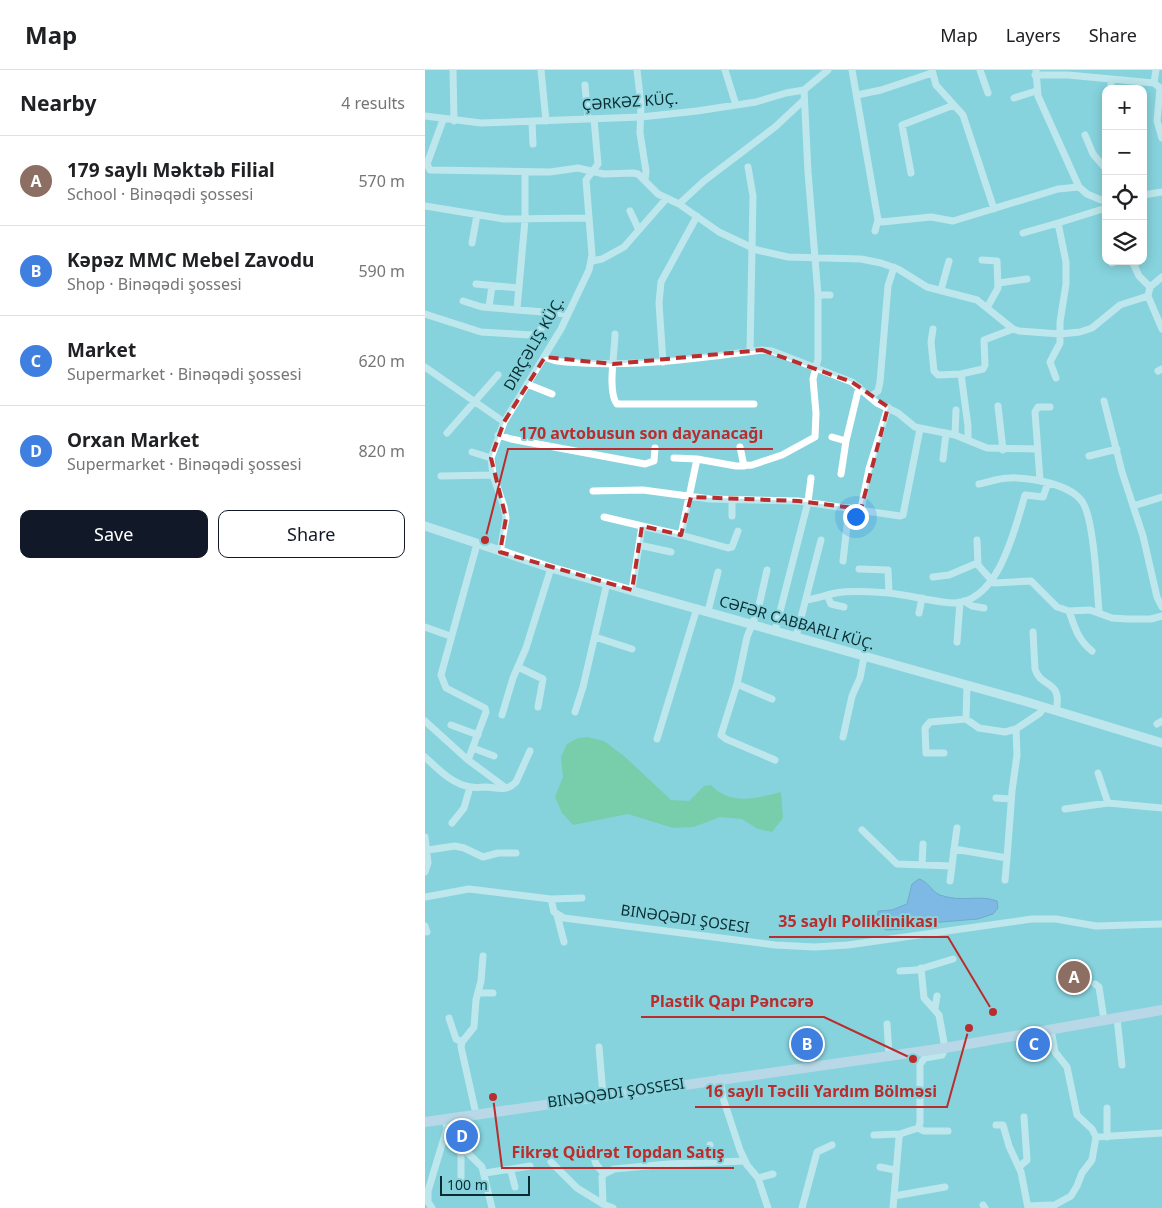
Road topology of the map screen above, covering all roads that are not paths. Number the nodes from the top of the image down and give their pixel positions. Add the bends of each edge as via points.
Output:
1 (453, 70) edge
2 (541, 70) edge
3 (637, 70) edge
4 (725, 70) edge
5 (827, 70) edge
6 (852, 70) edge
7 (980, 70) edge
8 (1155, 70) edge
9 (932, 71) edge
10 (1035, 72) edge
11 (1068, 72) edge
12 (1111, 78) junction
13 (1111, 85) edge
14 (585, 86) dead end
15 (1159, 86) edge
16 (805, 90) junction
17 (1036, 91) junction
18 (988, 94) dead end
19 (857, 95) junction
20 (1014, 98) dead end
21 (804, 100) junction
22 (954, 104) junction
23 (736, 105) junction
24 (425, 116) edge
25 (641, 117) junction
26 (591, 119) junction
27 (443, 120) junction
28 (546, 120) junction
29 (454, 121) junction
30 (532, 121) junction
31 (1085, 135) dead end
32 (1162, 138) edge
33 (533, 144) dead end
34 (1102, 164) edge
35 (748, 168) dead end
36 (592, 171) junction
37 (525, 172) junction
38 (911, 173) dead end
39 (645, 180) junction
40 (1079, 187) junction
41 (1162, 192) edge
42 (1147, 194) edge
43 (666, 199) junction
44 (1102, 200) edge
45 (679, 204) junction
46 (425, 206) edge
47 (994, 209) junction
48 (1102, 209) edge
49 (630, 211) dead end
50 (477, 215) junction
51 (697, 216) junction
52 (587, 218) junction
53 (525, 220) junction
54 (878, 220) junction
55 (1058, 223) junction
56 (639, 230) junction
57 (875, 230) dead end
58 (1023, 233) dead end
59 (472, 243) dead end
60 (753, 248) junction
61 (815, 260) junction
62 (982, 260) dead end
63 (949, 261) dead end
64 (591, 262) junction
65 (1134, 265) edge
66 (893, 267) junction
67 (1162, 277) edge
68 (1027, 279) dead end
69 (999, 283) junction
70 (476, 284) dead end
71 (492, 286) junction
72 (1150, 286) junction
73 (518, 288) junction
74 (941, 290) junction
75 (818, 295) junction
76 (830, 295) dead end
77 (1148, 296) junction
78 (463, 301) dead end
79 (988, 306) junction
80 (489, 308) junction
81 (517, 309) junction
82 (556, 312) junction
83 (425, 314) edge
84 (568, 314) junction
85 (1161, 325) edge
86 (933, 329) dead end
87 (1013, 329) junction
88 (615, 334) dead end
89 (1060, 334) junction
90 (750, 351) junction
91 (545, 357) junction
92 (663, 362) junction
93 (613, 364) junction
94 (425, 367) edge
95 (816, 368) junction
96 (961, 374) junction
97 (498, 375) dead end
98 (1056, 378) dead end
99 (527, 384) junction
100 (859, 387) junction
101 (552, 394) dead end
102 (870, 397) junction
103 (1104, 401) dead end
104 (475, 402) junction
105 (754, 404) dead end
106 (998, 406) dead end
107 (888, 407) junction
108 (1050, 407) dead end
109 (955, 410) dead end
110 (504, 422) junction
111 (920, 429) junction
112 (447, 433) dead end
113 (946, 433) junction
114 (498, 435) junction
115 (955, 435) junction
116 (832, 437) dead end
117 (967, 440) junction
118 (846, 441) junction
119 (740, 447) dead end
120 (655, 448) dead end
121 (1036, 449) junction
122 (1117, 449) junction
123 (1003, 450) junction
124 (472, 452) dead end
125 (1089, 456) dead end
126 (491, 458) junction
127 (674, 458) dead end
128 (697, 458) junction
129 (943, 459) dead end
130 (744, 466) junction
131 (841, 474) dead end
132 (493, 475) junction
133 (441, 476) dead end
134 (811, 478) dead end
135 (1040, 480) junction
136 (1048, 483) junction
137 (979, 484) dead end
138 (593, 491) dead end
139 (691, 497) junction
140 (1162, 497) edge
141 (732, 500) junction
142 (808, 502) junction
143 (1133, 506) junction
144 (849, 508) junction
145 (861, 509) junction
146 (732, 516) dead end
147 (604, 517) dead end
148 (425, 526) edge
149 (642, 526) junction
150 (738, 531) dead end
151 (681, 536) junction
152 (821, 540) dead end
153 (977, 540) dead end
154 (477, 544) junction
155 (639, 545) junction
156 (500, 552) junction
157 (671, 552) dead end
158 (843, 561) dead end
159 (979, 565) junction
160 (551, 568) junction
161 (859, 569) dead end
162 (767, 570) dead end
163 (717, 572) dead end
164 (933, 577) dead end
165 (990, 581) junction
166 (607, 583) junction
167 (632, 590) junction
168 (889, 593) junction
169 (827, 595) junction
170 (922, 598) junction
171 (806, 600) junction
172 (962, 602) junction
173 (844, 606) dead end
174 (1162, 607) edge
175 (697, 608) junction
176 (984, 608) dead end
177 (708, 611) junction
178 (1069, 611) junction
179 (1099, 612) junction
180 (919, 613) dead end
181 (1162, 616) edge
182 (753, 624) junction
183 (425, 627) edge
184 (775, 631) junction
185 (1033, 632) dead end
186 (450, 636) junction
187 (595, 637) junction
188 (796, 637) junction
189 (957, 642) dead end
190 (632, 649) dead end
191 (1092, 651) dead end
192 (864, 657) junction
193 (518, 667) junction
194 (737, 684) junction
195 (967, 686) junction
196 (772, 699) dead end
197 (538, 707) dead end
198 (1044, 707) junction
199 (1056, 711) junction
200 (575, 712) dead end
201 (502, 715) dead end
202 (966, 719) junction
203 (425, 721) edge
204 (451, 726) dead end
205 (1016, 729) junction
206 (477, 735) junction
207 (843, 737) dead end
208 (657, 738) dead end
209 (1162, 743) edge
210 (473, 748) junction
211 (530, 751) dead end
212 (944, 753) dead end
213 (494, 756) dead end
214 (425, 758) edge
215 (468, 760) junction
216 (775, 760) dead end
217 (1099, 774) dead end
218 (470, 787) junction
219 (506, 788) junction
220 (996, 798) dead end
221 (1011, 799) junction
222 (1108, 803) junction
223 (1162, 808) edge
224 (1065, 809) dead end
225 (452, 823) dead end
226 (957, 828) dead end
227 (862, 830) dead end
228 (425, 837) edge
229 (923, 844) dead end
230 (954, 849) junction
231 (427, 850) junction
232 (516, 852) dead end
233 (1007, 858) junction
234 (922, 865) junction
235 (952, 866) junction
236 (425, 872) edge
237 (1005, 880) dead end
238 (950, 881) dead end
239 (425, 897) edge
240 (582, 898) dead end
241 (551, 900) junction
242 (557, 915) junction
243 (1162, 924) edge
244 (563, 942) dead end
245 (483, 956) dead end
246 (953, 959) dead end
247 (921, 968) junction
248 (900, 971) dead end
249 (1095, 984) dead end
250 (478, 993) junction
251 (493, 994) dead end
252 (937, 996) dead end
253 (935, 1008) junction
254 (1162, 1010) edge
255 (449, 1018) dead end
256 (1117, 1018) junction
257 (1103, 1020) junction
258 (887, 1024) dead end
259 (1051, 1030) junction
260 (462, 1042) junction
261 (599, 1047) dead end
262 (945, 1048) junction
263 (889, 1055) junction
264 (1122, 1065) dead end
265 (720, 1078) junction
266 (603, 1095) junction
267 (1107, 1108) dead end
268 (476, 1114) junction
269 (1024, 1117) dead end
270 (425, 1122) edge
271 (446, 1124) junction
272 (996, 1125) dead end
273 (918, 1128) junction
274 (948, 1131) dead end
275 (1162, 1133) edge
276 (900, 1134) junction
277 (874, 1135) dead end
278 (1096, 1137) junction
279 (1107, 1137) junction
280 (710, 1145) dead end
281 (832, 1145) dead end
282 (461, 1146) junction
283 (593, 1154) dead end
284 (709, 1161) junction
285 (745, 1161) junction
286 (551, 1162) dead end
287 (530, 1166) dead end
288 (880, 1167) dead end
289 (1019, 1167) junction
290 (895, 1170) junction
291 (511, 1171) junction
292 (485, 1174) junction
293 (604, 1174) junction
294 (773, 1174) dead end
295 (757, 1178) junction
296 (461, 1186) dead end
297 (515, 1187) dead end
298 (945, 1187) dead end
299 (894, 1196) junction
300 (603, 1204) junction
301 (1028, 1207) edge
302 (1050, 1207) edge
303 (432, 1208) edge
304 (492, 1208) edge
305 (613, 1208) edge
306 (768, 1208) edge
307 (802, 1208) edge
308 (893, 1208) edge

1 - 29 street
2 - 28 street
3 - 25 street
4 - 23 street
5 - 16 street
6 - 19 street
7 - 18 street
8 - 15 street
9 - 19 street via 881,90
9 - 22 street via 937,85
10 - 11 street
10 - 17 street
11 - 12 street
12 - 13 street
12 - 15 street
14 - 26 street, DIRÇƏLIŞ KÜÇ.
15 - 32 street via 1157,128
16 - 21 street
16 - 23 street, ÇƏRKƏZ KÜÇ.
17 - 20 street
17 - 40 street
19 - 54 street
21 - 45 street
21 - 61 street
22 - 38 street via 902,125
22 - 47 street via 963,115
23 - 25 street, ÇƏRKƏZ KÜÇ.
24 - 27 street, ÇƏRKƏZ KÜÇ.
25 - 26 street, ÇƏRKƏZ KÜÇ.
25 - 39 street
26 - 28 street, ÇƏRKƏZ KÜÇ.
26 - 36 street, DIRÇƏLIŞ KÜÇ. via 599,158
27 - 29 street, ÇƏRKƏZ KÜÇ.
27 - 37 street via 427,164 430,170
28 - 30 street, ÇƏRKƏZ KÜÇ.
29 - 30 street, ÇƏRKƏZ KÜÇ.
30 - 33 street
31 - 34 street via 1093,154
35 - 60 street via 753,196
36 - 37 street via 578,168
36 - 39 street via 604,174 633,172
36 - 52 street, DIRÇƏLIŞ KÜÇ. via 586,180
37 - 53 street
39 - 43 street via 652,190
40 - 44 street
40 - 47 street via 1058,189
41 - 42 street
43 - 45 street
43 - 56 street
45 - 51 street
46 - 50 street
47 - 54 street via 953,221 931,217 887,222
48 - 55 street
49 - 56 street
50 - 53 street
50 - 59 street
51 - 60 street via 719,232
51 - 92 street via 661,282 659,303
52 - 53 street
52 - 64 street, DIRÇƏLIŞ KÜÇ.
53 - 73 street
54 - 57 street
55 - 58 street
55 - 89 street via 1066,270
56 - 64 street via 616,253
60 - 61 street via 776,256
60 - 90 street
61 - 66 street via 861,259
61 - 75 street
62 - 69 street via 997,261
63 - 74 street
64 - 84 street, DIRÇƏLIŞ KÜÇ.
65 - 72 street via 1139,276
66 - 74 street via 927,287
66 - 102 street via 888,286 880,382 878,390
67 - 72 street
68 - 69 street
69 - 79 street
70 - 71 street
71 - 73 street
71 - 80 street
72 - 77 street
73 - 81 street
74 - 79 street
75 - 76 street
75 - 95 street via 819,354
77 - 85 street
77 - 89 street via 1119,305 1085,331
78 - 80 street
79 - 87 street
80 - 81 street
81 - 82 street
82 - 83 street via 538,332 531,335 481,332
82 - 84 street
84 - 91 street, DIRÇƏLIŞ KÜÇ.
86 - 96 street via 935,374
87 - 89 street
87 - 96 street via 984,340 983,369
88 - 93 street
89 - 98 street via 1060,343 1050,362
90 - 92 street
90 - 95 street via 772,351
91 - 93 street via 556,361
91 - 99 street, DIRÇƏLIŞ KÜÇ.
92 - 93 street
93 - 105 street via 617,404
94 - 104 street
95 - 100 street
95 - 130 street via 813,379 815,437 771,460
96 - 117 street
97 - 104 street
99 - 101 street
99 - 110 street, DIRÇƏLIŞ KÜÇ.
100 - 102 street
100 - 118 street
102 - 107 street
103 - 122 street
104 - 110 street
104 - 112 street
106 - 123 street
107 - 111 street
107 - 145 street via 869,469
108 - 121 street via 1036,408
109 - 115 street
110 - 114 street, DIRÇƏLIŞ KÜÇ.
111 - 113 street
111 - 145 street via 903,515
113 - 115 street
113 - 129 street
114 - 120 street via 645,464 654,461
114 - 126 street, DIRÇƏLIŞ KÜÇ.
115 - 117 street
116 - 118 street
117 - 123 street via 979,446
118 - 131 street
119 - 130 street
121 - 123 street
121 - 135 street
122 - 125 street
122 - 143 street
124 - 126 street
126 - 132 street, DIRÇƏLIŞ KÜÇ.
127 - 128 street
128 - 130 street
128 - 139 street
132 - 133 street
132 - 156 street, DIRÇƏLIŞ KÜÇ. via 506,518
134 - 142 street
135 - 136 street
135 - 137 street via 1007,478
136 - 165 street via 1043,498 1025,496 1013,538
136 - 179 street via 1077,495 1089,514
138 - 139 street via 643,490
139 - 141 street
139 - 151 street
140 - 143 street
141 - 142 street
141 - 146 street
142 - 144 street
142 - 184 street
143 - 174 street
144 - 145 street
144 - 158 street
147 - 149 street
148 - 154 street
149 - 151 street
149 - 155 street
150 - 151 street via 732,547 728,548
152 - 171 street
153 - 159 street
154 - 156 street
154 - 186 street
155 - 157 street
155 - 167 street
156 - 160 street
159 - 164 street
159 - 165 street
160 - 166 street
160 - 193 street
161 - 168 street via 888,570
162 - 182 street
163 - 177 street
165 - 172 street via 979,594
165 - 178 street via 1002,584 1031,581 1043,596
166 - 167 street
166 - 187 street
167 - 175 street
168 - 169 street
168 - 170 street
169 - 171 street
169 - 173 street via 831,604
170 - 172 street
170 - 180 street
171 - 188 street
172 - 176 street
172 - 189 street
175 - 177 street
175 - 208 street
177 - 182 street
178 - 179 street
178 - 191 street via 1077,635
179 - 181 street via 1112,618 1127,619
182 - 184 street
182 - 194 street
183 - 186 street
184 - 188 street
185 - 199 street via 1036,673 1056,689
186 - 206 street via 441,667 442,682 453,692 485,708
187 - 190 street
187 - 200 street
188 - 192 street
192 - 195 street
192 - 207 street
193 - 197 street via 543,679
193 - 201 street
194 - 196 street
194 - 216 street via 721,735
195 - 198 street
195 - 202 street
198 - 199 street
198 - 205 street
199 - 209 street
202 - 205 street via 971,725 986,730 1005,732
202 - 212 street via 926,724 925,753
203 - 215 street
204 - 206 street
205 - 221 street via 1017,755
206 - 210 street
210 - 213 street
210 - 215 street
211 - 219 street via 515,782
214 - 218 street via 443,774
215 - 219 street
217 - 222 street
218 - 219 street
218 - 225 street via 468,799
220 - 221 street
221 - 233 street
222 - 223 street
222 - 224 street
226 - 230 street
227 - 234 street via 897,864
228 - 231 street
229 - 234 street
230 - 233 street
230 - 235 street
231 - 232 street via 455,846 483,857
231 - 236 street
233 - 237 street
234 - 235 street
235 - 238 street
239 - 241 street via 469,889
240 - 241 street
241 - 242 street
242 - 243 street, BINƏQƏDI ŞOSESI via 571,920 796,947 848,945 1032,919 1049,918 1095,926
242 - 244 street
245 - 250 street
246 - 247 street
247 - 248 street
247 - 253 street via 924,998
249 - 257 street via 1099,987
250 - 251 street
250 - 260 street via 474,1027
252 - 253 street
253 - 262 street
254 - 256 main road, BINƏQƏDI ŞOSSESI
255 - 260 street via 456,1039
256 - 257 main road, BINƏQƏDI ŞOSSESI
256 - 264 street
257 - 259 main road, BINƏQƏDI ŞOSSESI
258 - 263 street
259 - 262 main road, BINƏQƏDI ŞOSSESI
259 - 278 street via 1055,1052 1067,1068 1077,1115
260 - 268 street
261 - 266 street
262 - 263 main road, BINƏQƏDI ŞOSSESI
262 - 273 street via 942,1055 925,1058 921,1064 922,1115
263 - 265 main road, BINƏQƏDI ŞOSSESI
265 - 266 main road, BINƏQƏDI ŞOSSESI
265 - 285 street via 723,1098
266 - 268 main road, BINƏQƏDI ŞOSSESI
267 - 279 street
268 - 271 main road, BINƏQƏDI ŞOSSESI
269 - 289 street via 1027,1160
270 - 271 main road, BINƏQƏDI ŞOSSESI
271 - 282 street
271 - 303 street via 428,1191 428,1202
272 - 289 street via 1003,1124
273 - 274 street
273 - 276 street
275 - 279 street
276 - 277 street
276 - 290 street
278 - 279 street
278 - 302 street via 1092,1160 1071,1196
280 - 284 street
281 - 307 street via 817,1152
282 - 292 street
282 - 296 street
283 - 293 street
284 - 285 street
284 - 293 street via 614,1169
285 - 295 street
286 - 300 street via 577,1188
287 - 291 street
288 - 290 street
289 - 301 street
290 - 299 street
291 - 292 street
291 - 297 street
292 - 304 street
293 - 300 street
294 - 295 street
295 - 306 street
298 - 299 street
299 - 308 street
300 - 305 street
301 - 302 street

